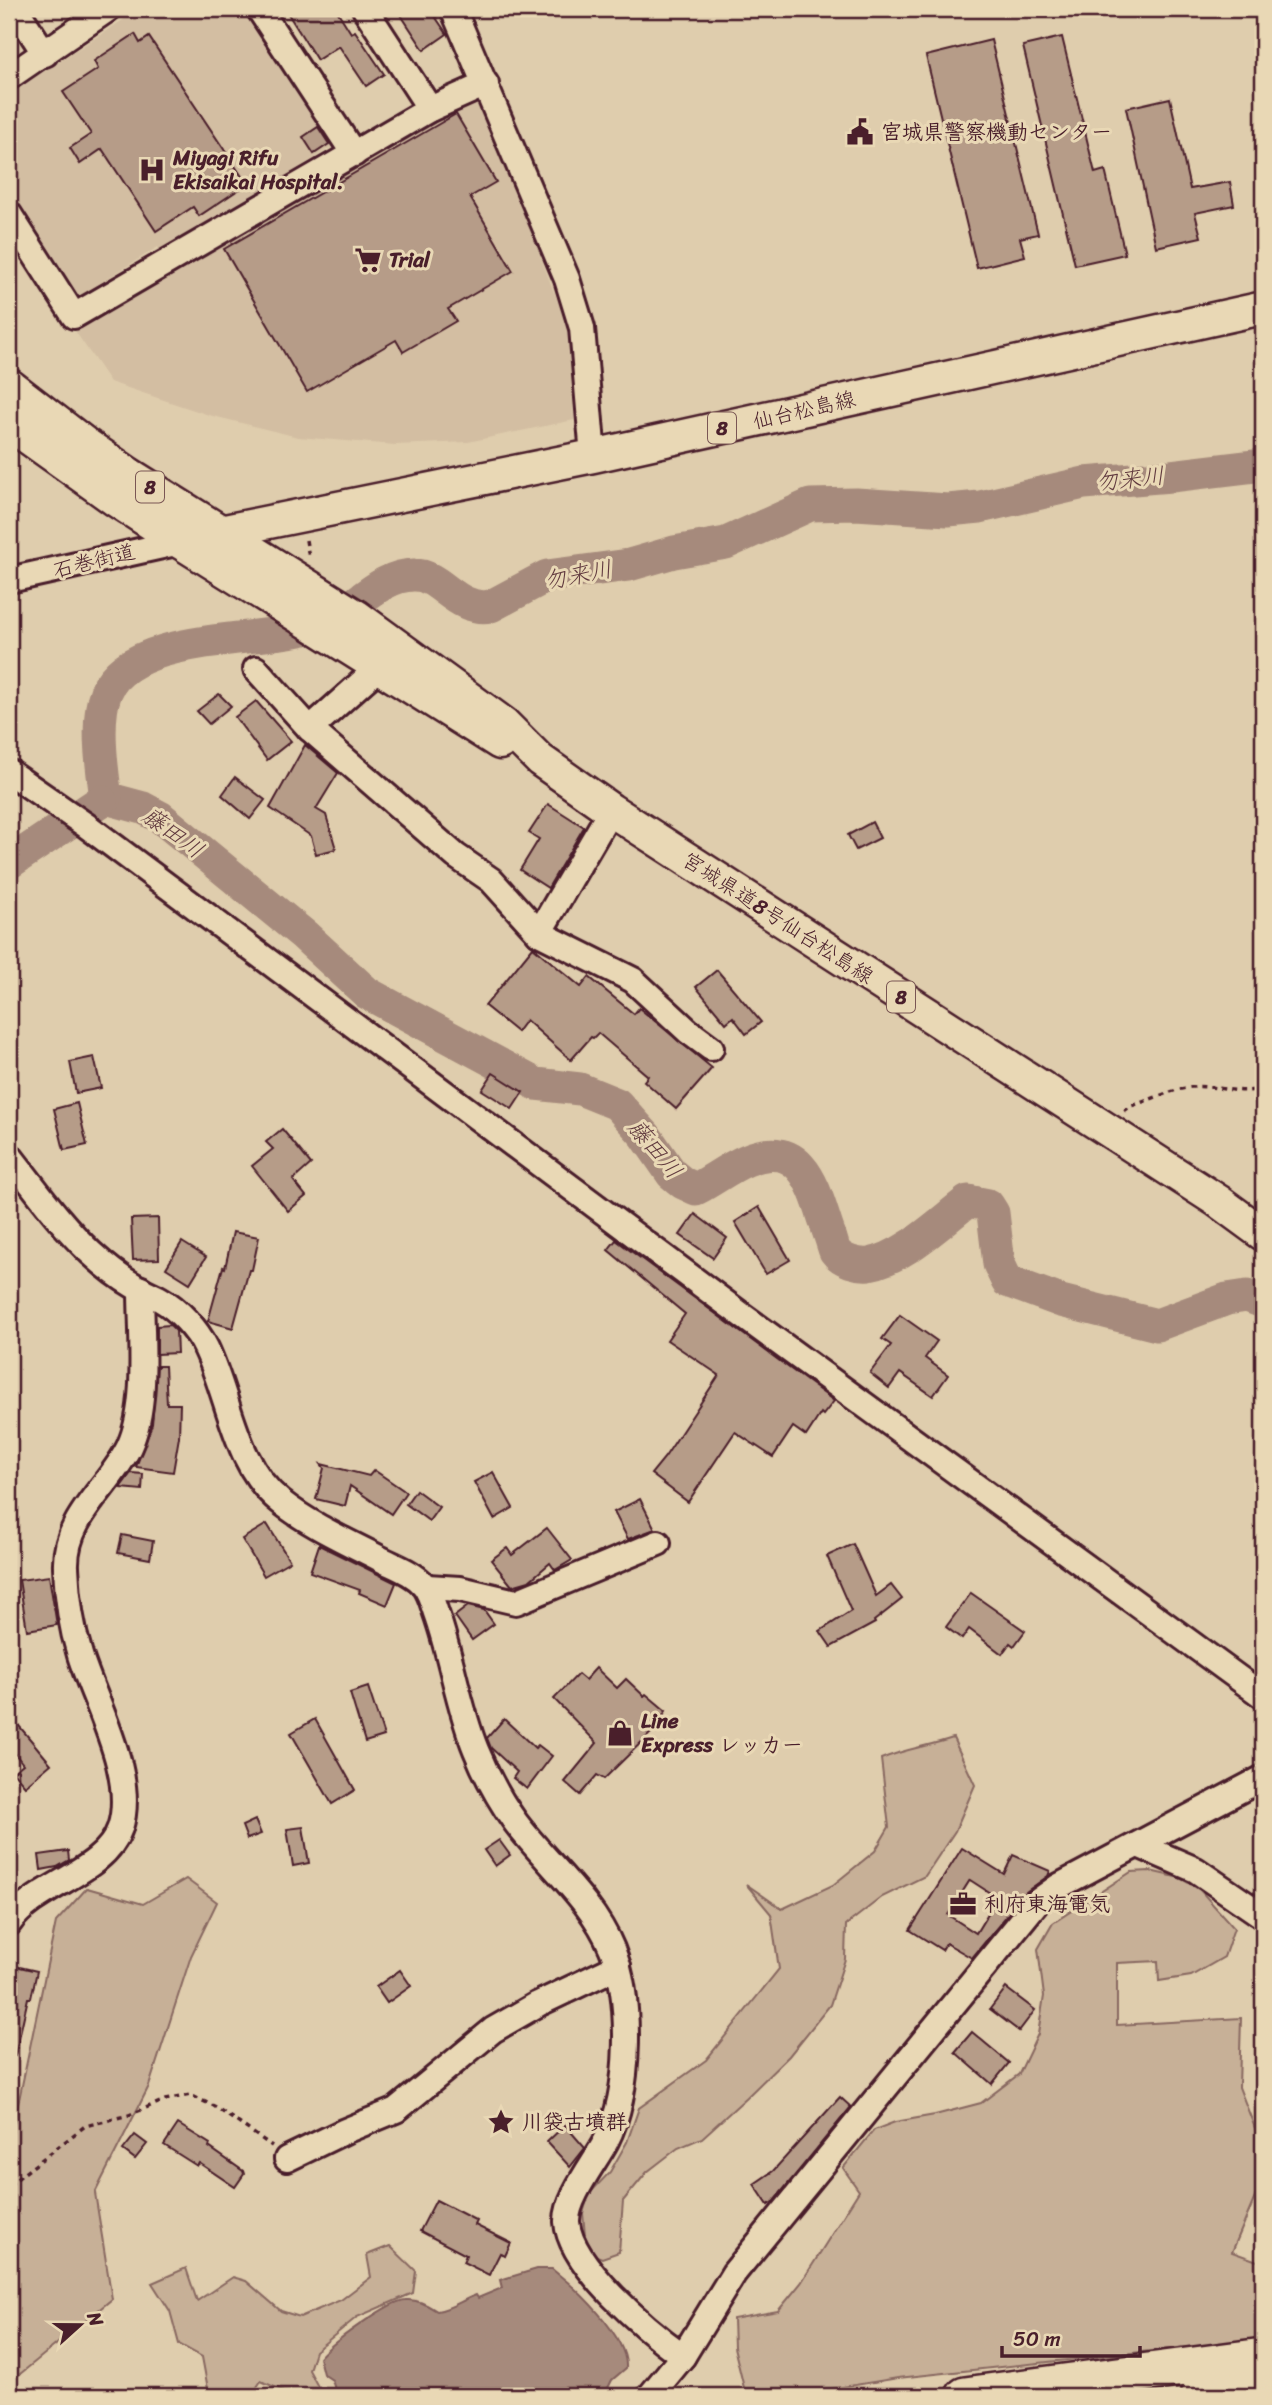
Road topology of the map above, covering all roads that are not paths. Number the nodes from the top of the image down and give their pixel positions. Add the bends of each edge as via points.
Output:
1 (16, 9) edge
2 (108, 9) edge
3 (259, 9) edge
4 (365, 9) edge
5 (460, 12) edge
6 (45, 54) junction
7 (9, 77) edge
8 (486, 84) junction
9 (430, 109) junction
10 (354, 154) junction
11 (9, 214) edge
12 (1263, 308) edge
13 (9, 385) edge
14 (9, 424) edge
15 (593, 456) junction
16 (219, 531) junction
17 (180, 542) junction
18 (9, 580) edge
19 (378, 668) junction
20 (256, 669) dead end
21 (310, 729) junction
22 (540, 760) junction
23 (9, 772) edge
24 (611, 810) junction
25 (539, 933) junction
26 (711, 1048) dead end
27 (9, 1155) edge
28 (1263, 1234) edge
29 (141, 1289) junction
30 (658, 1543) dead end
31 (427, 1587) junction
32 (1263, 1696) edge
33 (1263, 1778) edge
34 (1138, 1845) junction
35 (1263, 1916) edge
36 (9, 1923) edge
37 (618, 1966) junction
38 (287, 2159) road end
39 (683, 2356) junction
40 (1263, 2357) edge
41 (1263, 2389) edge
42 (650, 2396) edge
43 (965, 2396) edge
44 (1200, 2396) edge

1 - 6 street
2 - 6 street
3 - 10 street
4 - 9 street
5 - 8 street
6 - 7 street
8 - 9 street
8 - 15 street via 567,279 582,328
9 - 10 street
10 - 11 street via 74,316
12 - 15 main road, 仙台松島線 / 8
13 - 16 main road, 8 via 84,443
14 - 17 main road, 8
15 - 16 main road, 仙台松島線 / 8
16 - 17 main road, 仙台松島線 / 8
16 - 22 main road, 宮城県道8号仙台松島線 / 8 via 356,616 504,724
17 - 18 street, 石巻街道
17 - 19 main road, 宮城県道8号仙台松島線 / 8
19 - 21 street
19 - 22 main road, 宮城県道8号仙台松島線 / 8 via 492,740
20 - 21 street
21 - 25 street via 491,880
22 - 24 main road, 宮城県道8号仙台松島線 / 8
23 - 32 street
24 - 25 street
24 - 28 main road, 宮城県道8号仙台松島線 / 8 via 1218,1200
25 - 26 street via 633,980
27 - 29 street via 93,1255
29 - 31 street via 164,1301 205,1346 248,1463 278,1501 410,1573
29 - 36 street via 143,1361 139,1409 129,1447 84,1510 71,1534 65,1562 71,1623 121,1773 120,1829 104,1853 40,1895
30 - 31 street via 516,1602 460,1589
31 - 37 street via 475,1750 491,1782 517,1823 597,1921
33 - 34 street
34 - 35 street via 1196,1870
34 - 39 street via 1038,1901 734,2273
37 - 38 street via 493,2030 396,2110
37 - 39 street via 625,2031 620,2100 615,2121 568,2212 567,2223 586,2265 657,2338
39 - 42 street
40 - 43 highway
41 - 44 highway

